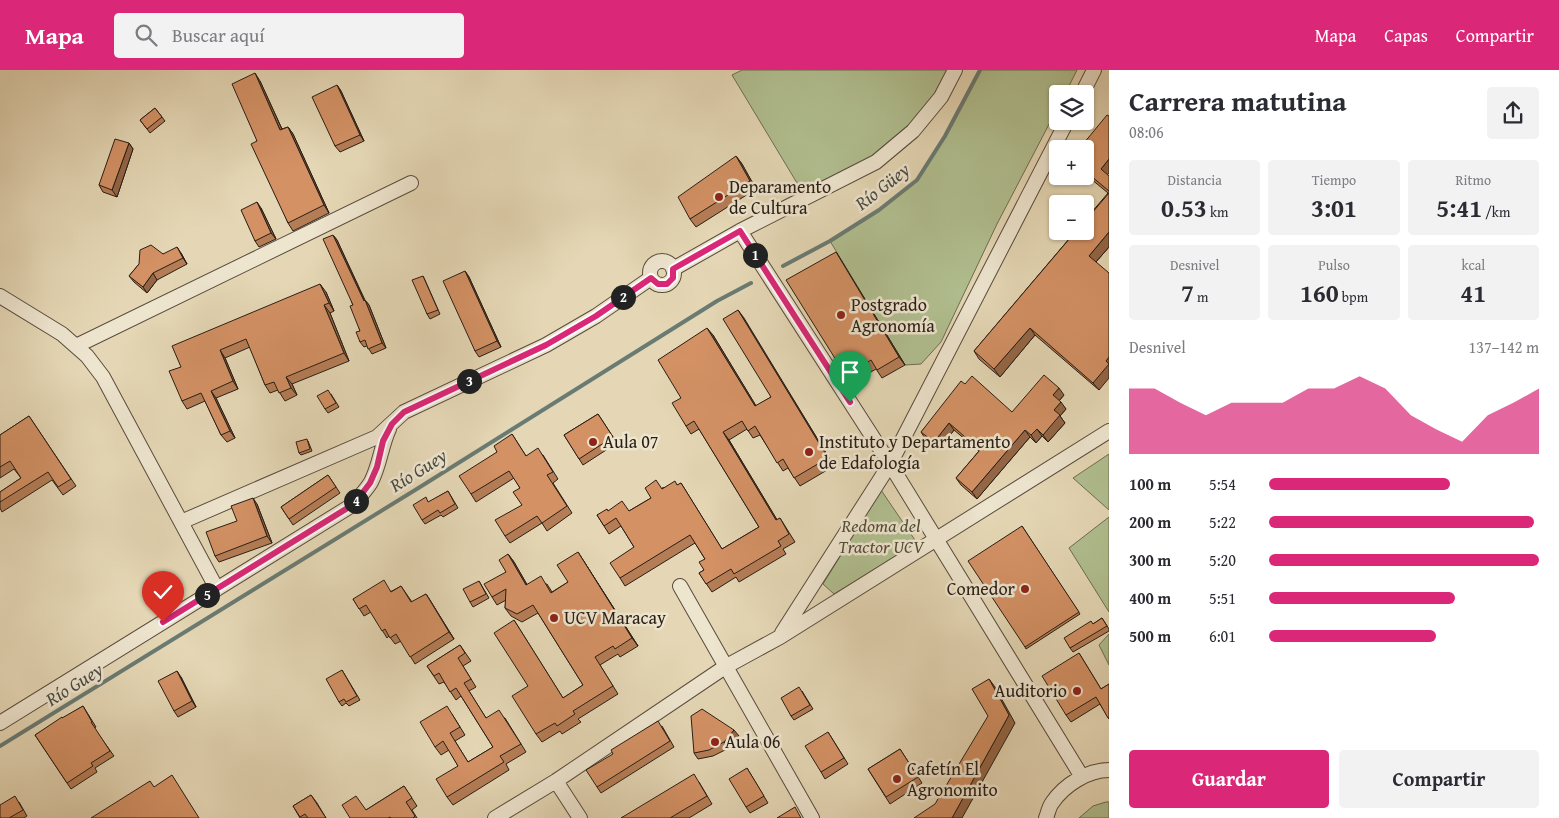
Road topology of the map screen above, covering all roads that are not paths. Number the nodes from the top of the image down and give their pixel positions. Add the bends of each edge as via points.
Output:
1 (955, 70) edge
2 (1094, 70) edge
3 (1086, 85) edge
4 (1062, 130) edge
5 (411, 183) dead end
6 (740, 231) junction
7 (0, 296) edge
8 (76, 346) junction
9 (392, 424) junction
10 (1109, 431) edge
11 (890, 464) junction
12 (181, 522) junction
13 (935, 538) junction
14 (680, 586) dead end
15 (217, 589) junction
16 (780, 637) junction
17 (725, 667) junction
18 (0, 722) edge
19 (1109, 770) edge
20 (1082, 777) junction
21 (556, 781) junction
22 (495, 818) edge
23 (580, 818) edge
24 (812, 818) edge
25 (1046, 818) edge

1 - 6 lane via 941,97 913,131 876,162
2 - 3 lane
4 - 11 lane
5 - 8 lane
6 - 9 lane via 673,269 667,262 653,264 651,278 596,316 546,345 404,412
6 - 11 lane
7 - 8 lane
8 - 12 lane via 104,377
9 - 12 lane via 377,437
9 - 15 lane via 370,483 354,504
10 - 13 lane
11 - 13 lane
11 - 16 lane
12 - 15 lane
13 - 16 lane
13 - 20 lane
14 - 17 lane
15 - 18 lane
16 - 17 lane
17 - 21 lane
17 - 24 lane
19 - 20 lane
20 - 25 lane via 1070,784 1052,804
21 - 22 lane
21 - 23 lane

